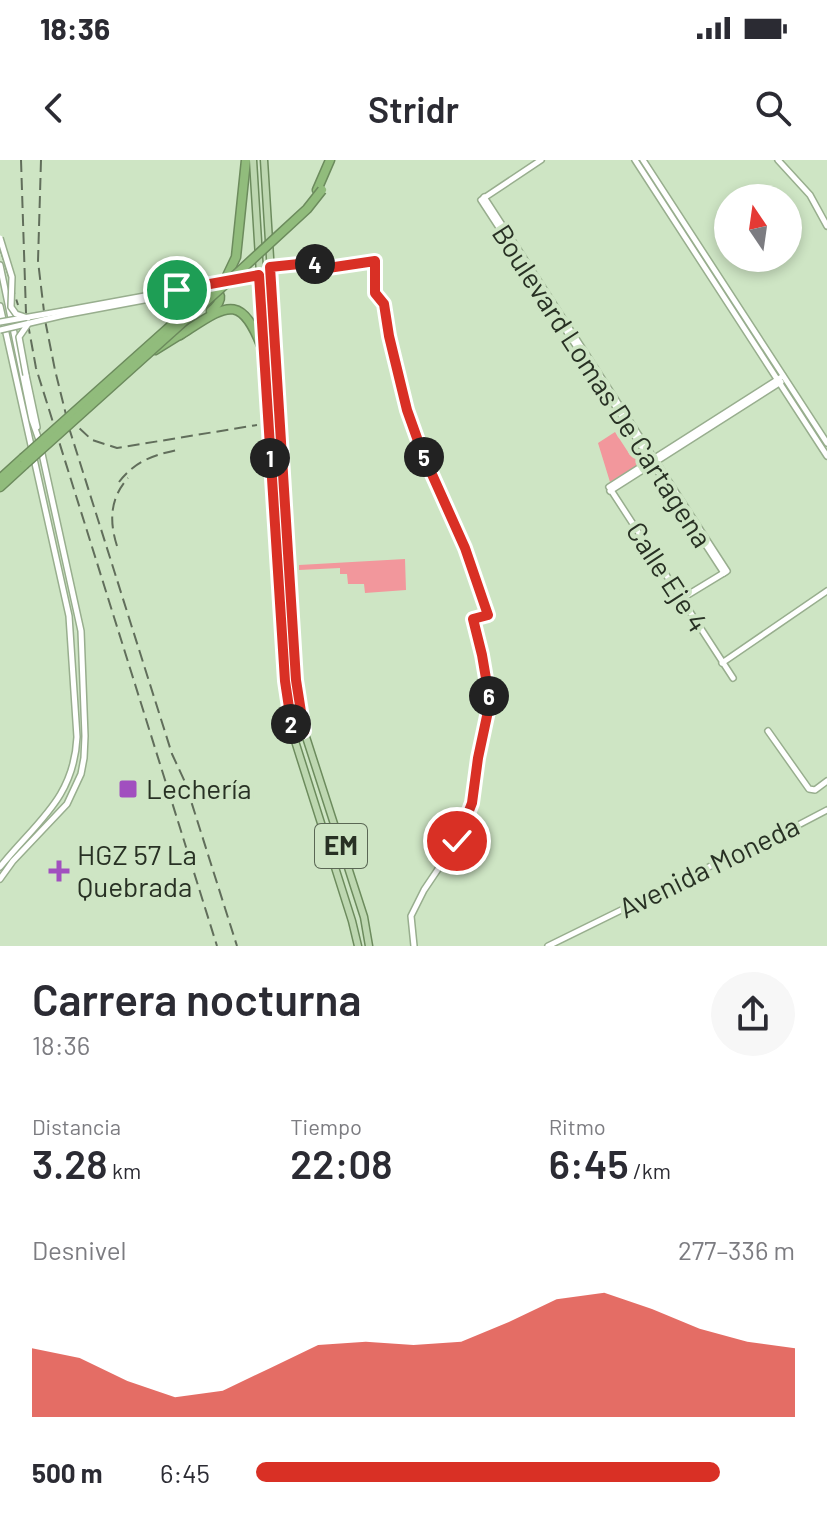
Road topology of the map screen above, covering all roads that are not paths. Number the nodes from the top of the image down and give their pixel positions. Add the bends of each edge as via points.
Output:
1 (246, 160) edge
2 (253, 160) edge
3 (264, 160) edge
4 (332, 160) edge
5 (541, 160) edge
6 (635, 160) edge
7 (643, 160) edge
8 (778, 160) edge
9 (319, 190) junction
10 (827, 226) edge
11 (0, 238) edge
12 (0, 265) edge
13 (270, 267) junction
14 (259, 275) junction
15 (227, 276) junction
16 (211, 283) junction
17 (191, 287) junction
18 (0, 306) edge
19 (31, 320) junction
20 (3, 326) edge
21 (177, 337) junction
22 (264, 353) junction
23 (147, 355) junction
24 (117, 373) junction
25 (782, 379) junction
26 (39, 440) junction
27 (827, 443) edge
28 (827, 456) edge
29 (24, 461) junction
30 (652, 461) junction
31 (0, 477) edge
32 (0, 487) edge
33 (69, 569) junction
34 (59, 571) junction
35 (827, 591) edge
36 (681, 599) junction
37 (722, 663) junction
38 (733, 678) dead end
39 (304, 731) junction
40 (768, 731) dead end
41 (293, 734) junction
42 (827, 781) edge
43 (827, 810) edge
44 (0, 865) edge
45 (0, 879) edge
46 (355, 889) junction
47 (343, 893) junction
48 (358, 946) edge
49 (369, 946) edge
50 (414, 946) edge
51 (548, 946) edge

1 - 15 highway via 236,257
2 - 14 main road, EM
3 - 13 main road, EM
4 - 9 highway
5 - 30 main road, Boulevard Lomas De Cartagena via 483,198
6 - 25 main road
7 - 25 main road
8 - 10 main road via 810,195
9 - 15 highway, bridge
9 - 23 highway, bridge via 307,209
11 - 19 main road, bridge via 12,277 11,307
12 - 20 main road
13 - 39 main road, EM via 296,680
13 - 50 main road via 309,263 328,268 375,261 375,293 384,304 407,410 488,615 473,619 490,702 472,803 457,841 411,916
14 - 16 main road
14 - 22 main road, EM
15 - 24 highway, bridge
16 - 17 main road
16 - 21 highway via 219,290 220,302
17 - 19 main road, bridge
17 - 24 highway, bridge via 195,298 189,305
18 - 20 main road
19 - 20 main road, bridge
19 - 26 main road, bridge via 19,337
20 - 26 main road
20 - 34 main road
21 - 22 highway via 216,312 237,309 251,320
21 - 23 highway, bridge
22 - 41 main road, EM
23 - 29 highway, bridge
24 - 29 highway, bridge
25 - 27 main road
25 - 28 main road
25 - 30 main road
26 - 33 main road
29 - 31 highway
29 - 32 highway
30 - 36 main road, Calle Eje 4 via 609,489
30 - 36 main road, Boulevard Lomas De Cartagena via 725,572
33 - 34 main road
33 - 45 main road via 83,647 81,774 67,804
34 - 44 main road via 73,649 77,737 72,773 56,802
35 - 37 main road
36 - 37 main road, Calle Eje 4
37 - 38 main road, Calle Eje 4
39 - 41 main road
39 - 46 main road, EM
40 - 42 main road via 809,789
41 - 47 main road, EM
43 - 51 main road, Avenida Moneda
46 - 47 main road
46 - 49 main road, EM
47 - 48 main road, EM

